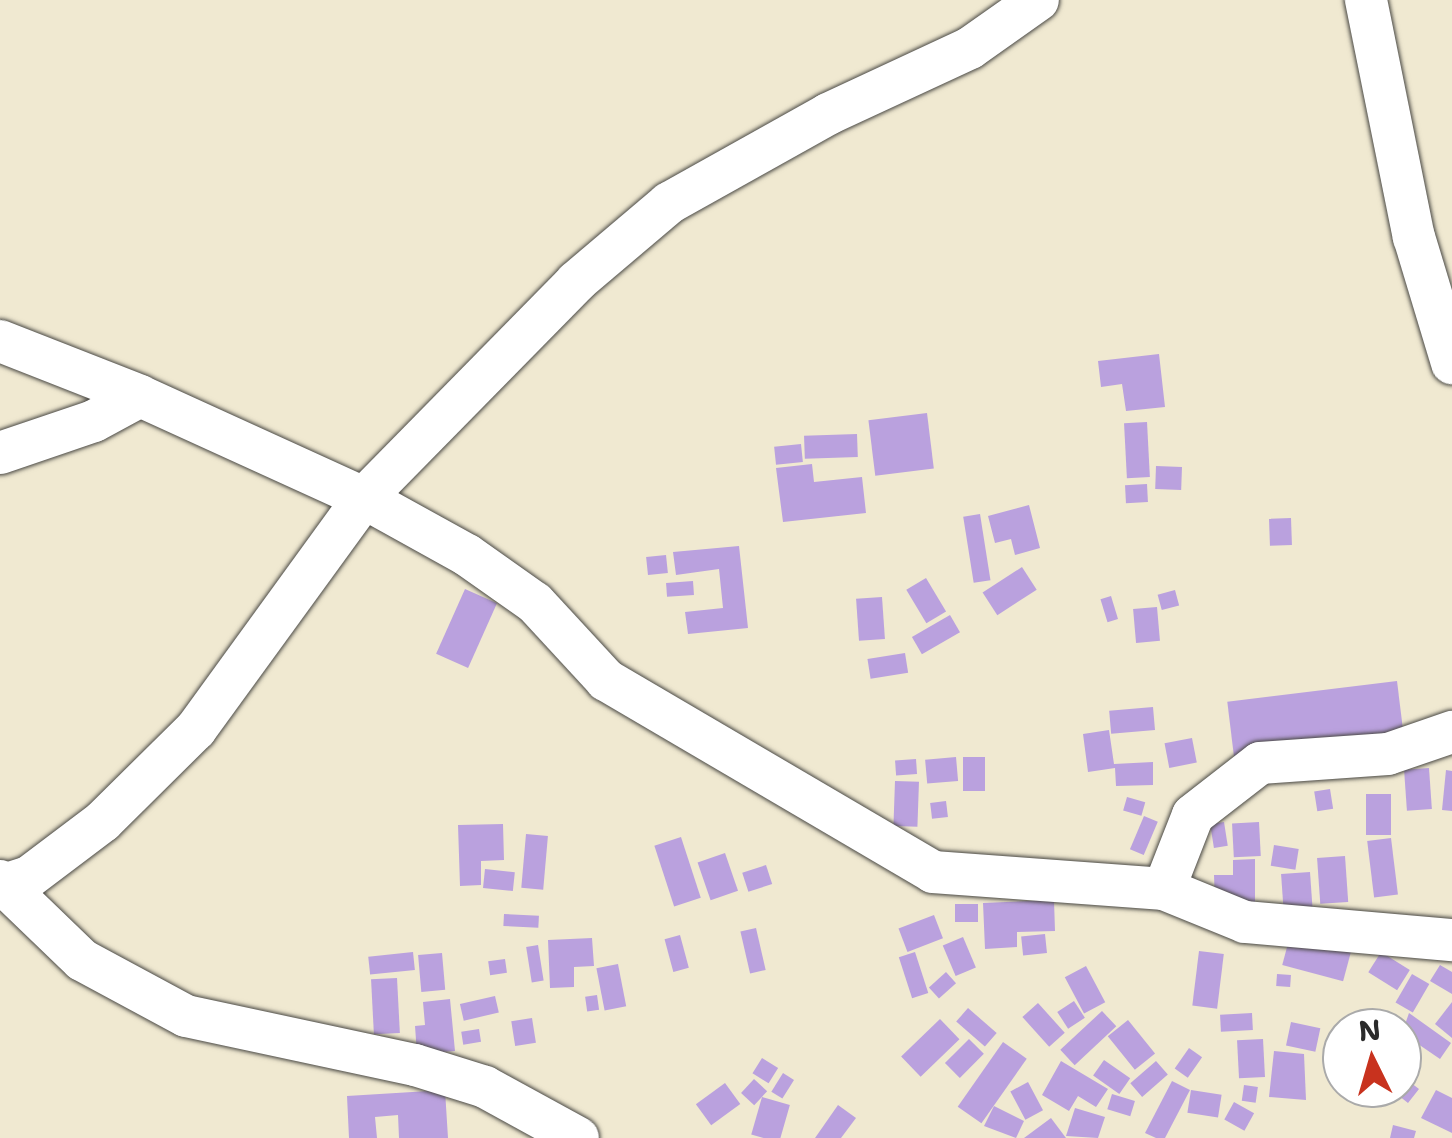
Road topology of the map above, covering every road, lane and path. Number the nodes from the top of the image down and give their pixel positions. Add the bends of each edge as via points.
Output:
1 (1038, 0) edge
2 (1366, 0) edge
3 (0, 341) edge
4 (1452, 363) edge
5 (140, 396) junction
6 (0, 453) edge
7 (364, 498) junction
8 (1452, 732) edge
9 (4, 882) edge
10 (1164, 890) junction
11 (1452, 940) edge
12 (578, 1138) edge

1 - 7 street via 970,48 828,114 670,203 576,282
2 - 4 street via 1414,237
3 - 5 street
5 - 6 street via 94,421
5 - 7 street
7 - 9 street via 196,729 103,820 29,878
7 - 10 street via 467,555 535,603 606,680 933,872
8 - 10 street via 1388,754 1260,763 1193,815
9 - 12 street via 82,960 186,1016 414,1064 486,1087
10 - 11 street via 1245,922

